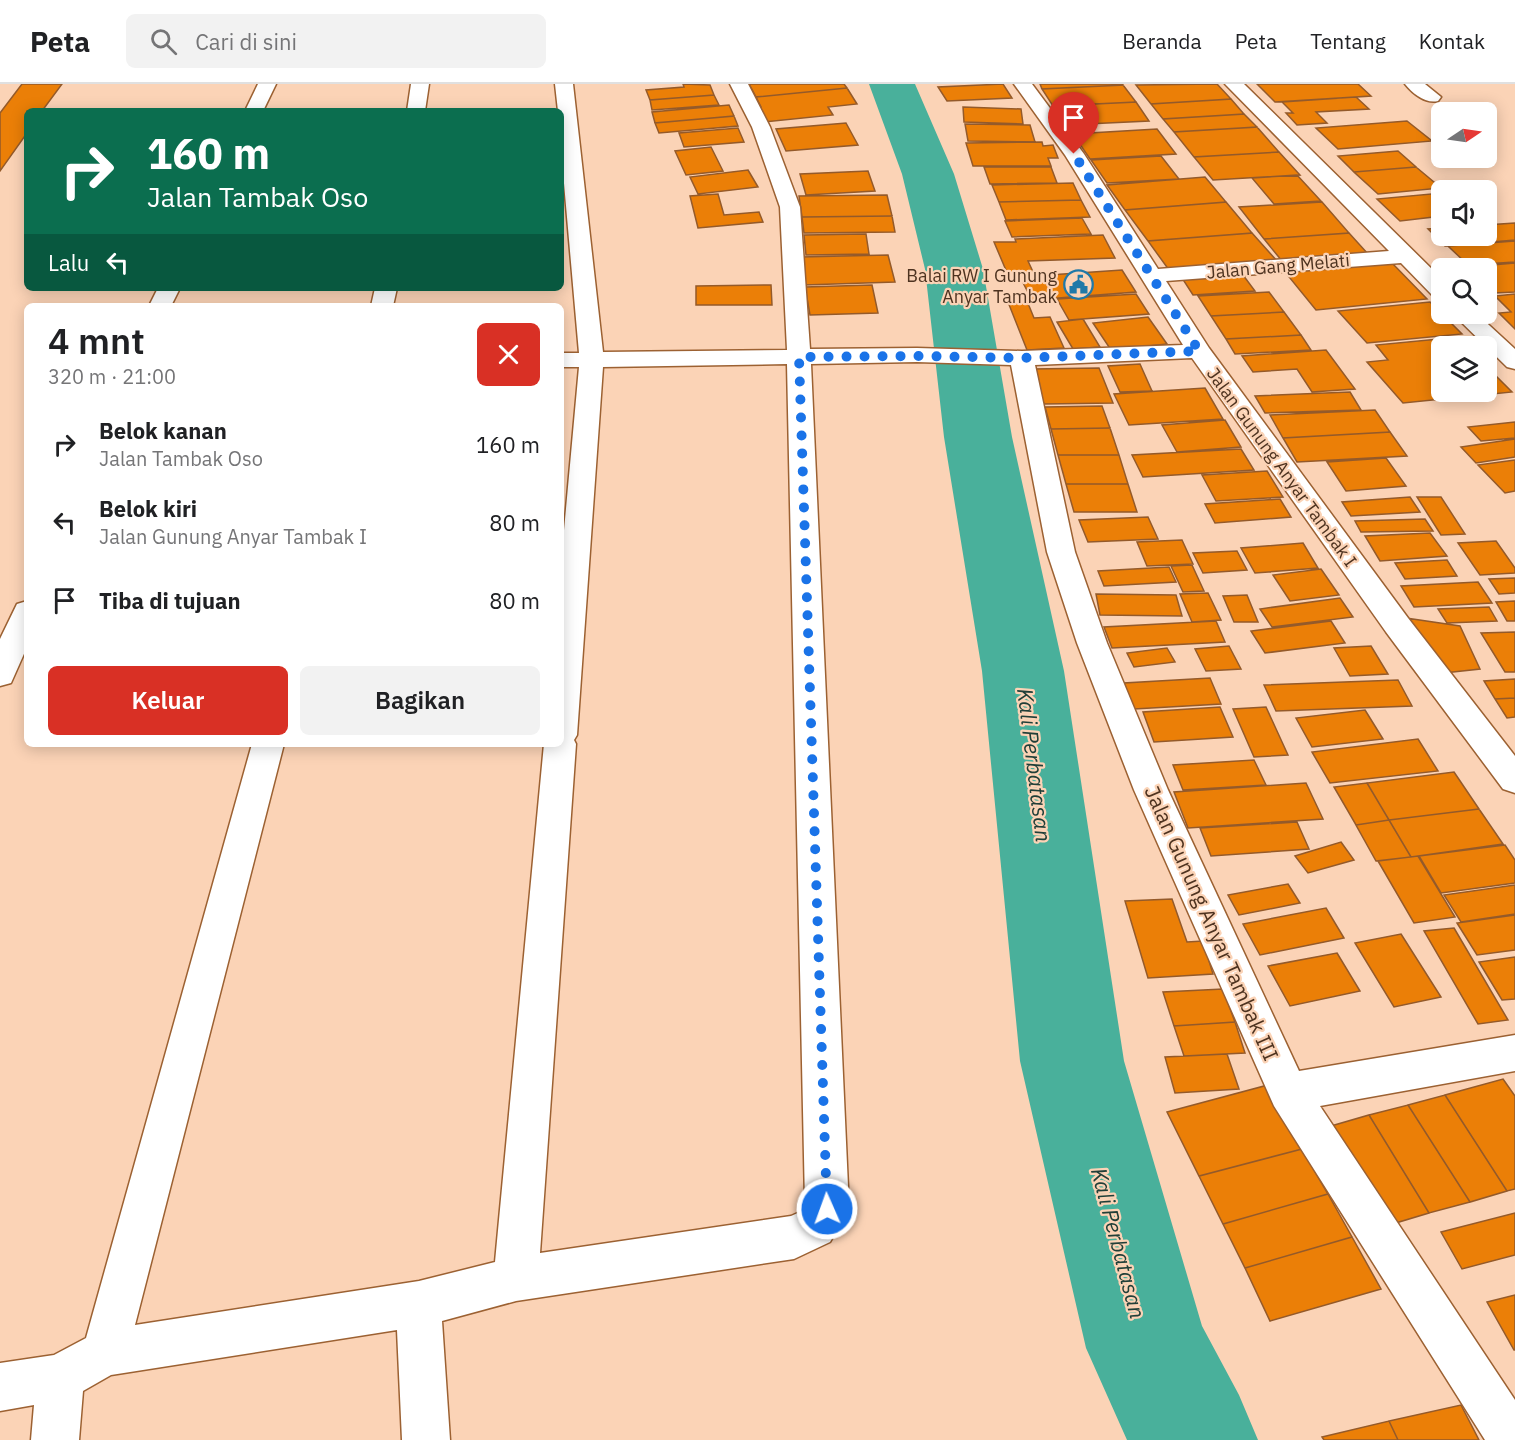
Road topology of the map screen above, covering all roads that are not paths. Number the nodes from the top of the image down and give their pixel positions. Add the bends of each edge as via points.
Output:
1 (267, 84) edge
2 (420, 84) edge
3 (564, 84) edge
4 (739, 84) edge
5 (1023, 84) edge
6 (1234, 84) edge
7 (1414, 84) edge
8 (1432, 97) dead end
9 (255, 108) edge
10 (416, 108) edge
11 (1404, 256) junction
12 (1152, 276) junction
13 (1431, 282) edge
14 (1475, 324) edge
15 (1199, 351) junction
16 (799, 357) junction
17 (1013, 357) junction
18 (564, 360) edge
19 (592, 360) junction
20 (1515, 362) edge
21 (24, 618) edge
22 (0, 675) edge
23 (564, 699) edge
24 (267, 747) edge
25 (560, 747) edge
26 (1515, 780) edge
27 (1515, 1053) edge
28 (1288, 1092) junction
29 (516, 1279) junction
30 (420, 1304) junction
31 (105, 1353) junction
32 (60, 1378) junction
33 (0, 1387) edge
34 (55, 1440) edge
35 (426, 1440) edge
36 (1513, 1440) edge

1 - 9 street
2 - 10 street
3 - 19 street
4 - 16 street via 761,127 790,207
5 - 12 street, Jalan Gunung Anyar Tambak I via 1074,154
6 - 11 street
7 - 8 street
11 - 12 street, Jalan Gang Melati
11 - 13 street
12 - 15 street, Jalan Gunung Anyar Tambak I
14 - 20 street
15 - 17 street
15 - 26 street, Jalan Gunung Anyar Tambak I via 1397,626
16 - 17 street
16 - 19 street
16 - 29 street via 827,1209 815,1227 794,1237
17 - 28 street, Jalan Gunung Anyar Tambak III via 1061,552 1092,643 1151,790
18 - 19 street
19 - 23 street
21 - 22 street
24 - 31 street
25 - 29 street
27 - 28 street
28 - 36 street, Jalan Gunung Anyar Tambak III
29 - 30 street
30 - 31 street
30 - 35 street
31 - 32 street
32 - 33 street
32 - 34 street

